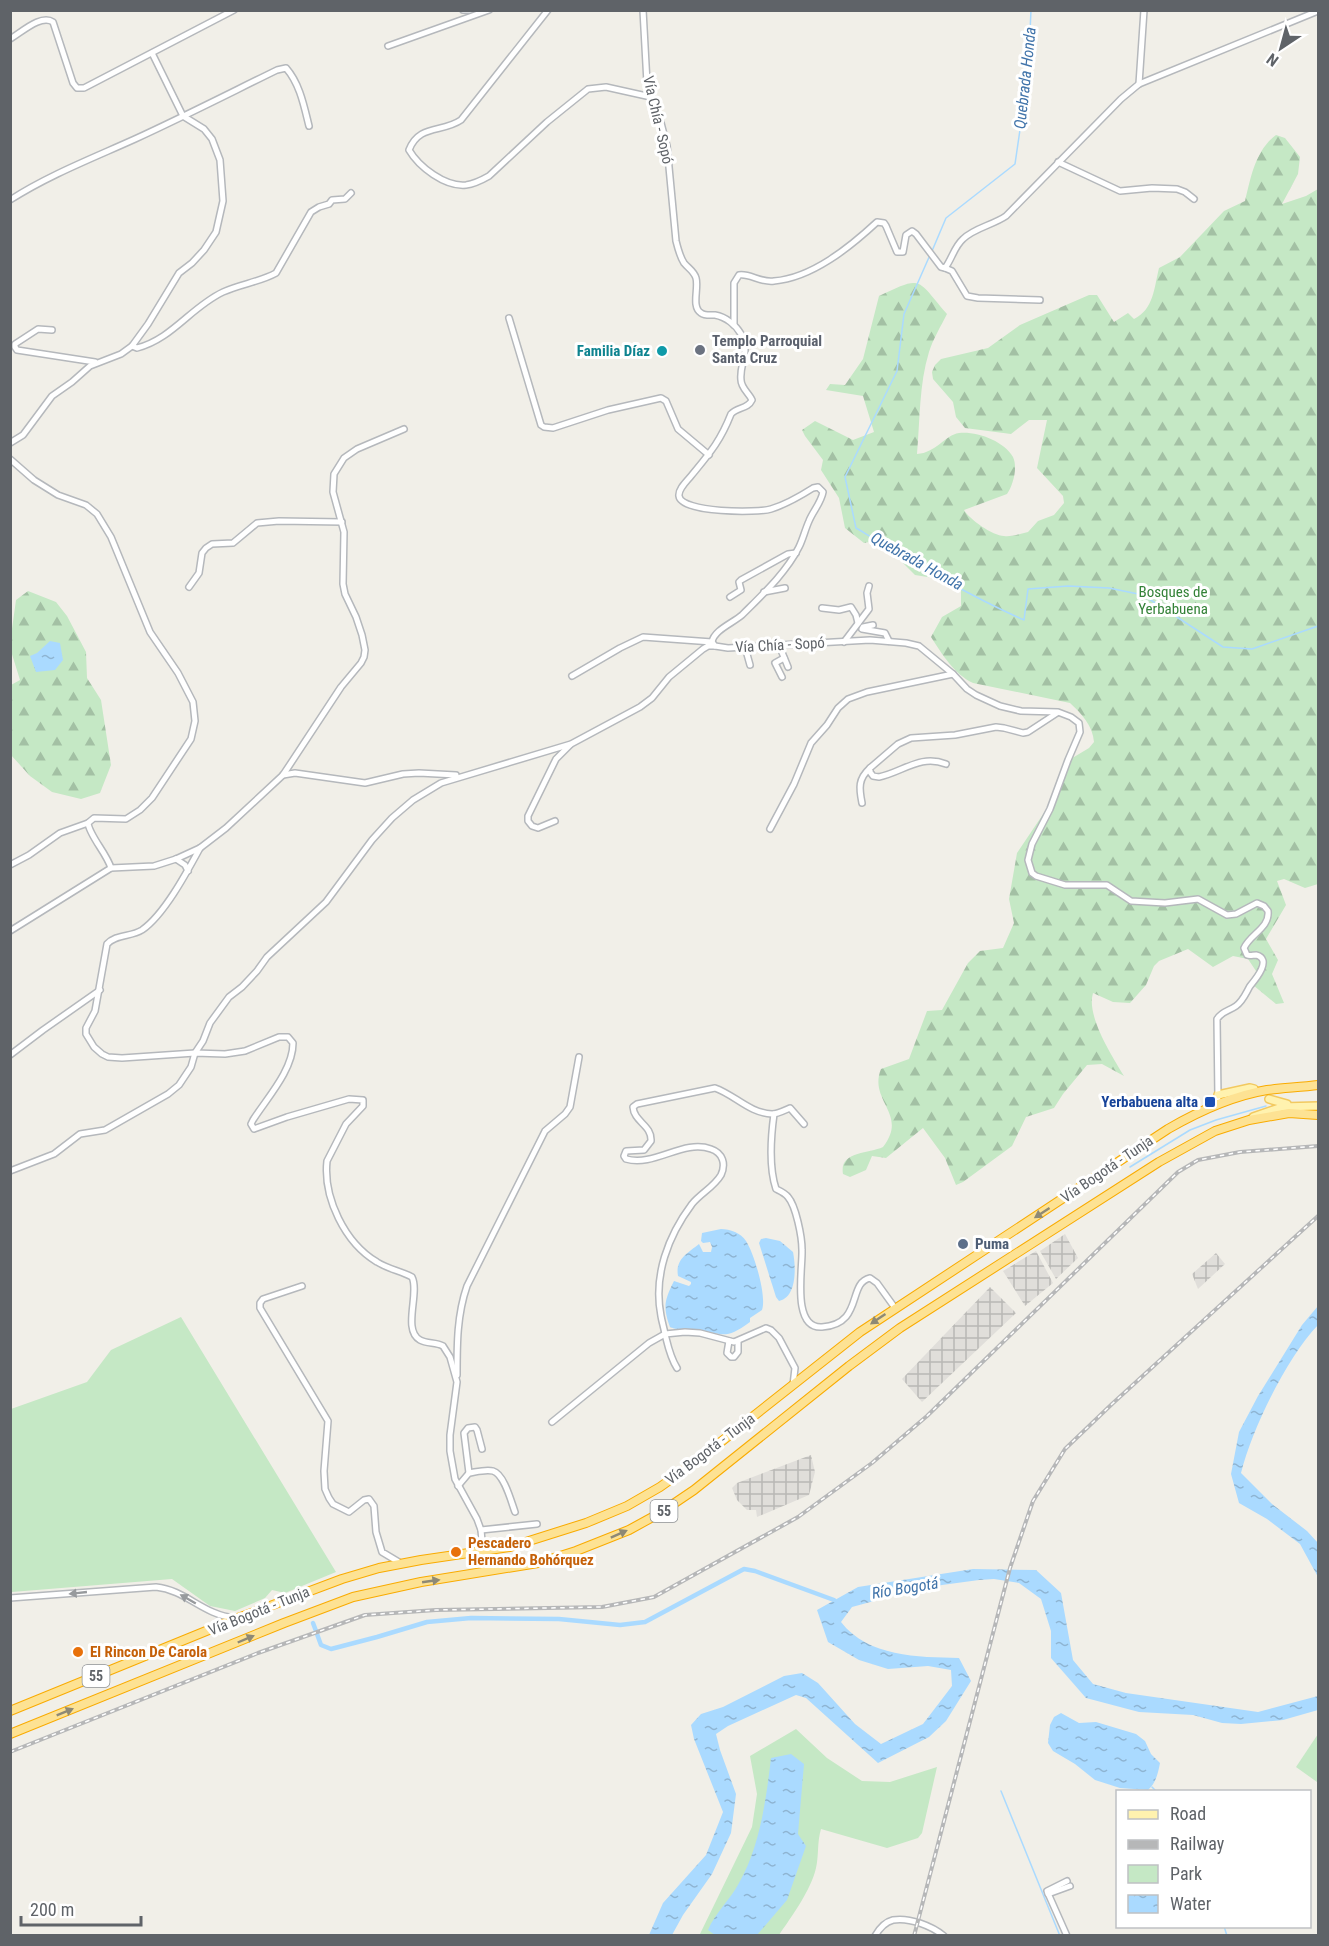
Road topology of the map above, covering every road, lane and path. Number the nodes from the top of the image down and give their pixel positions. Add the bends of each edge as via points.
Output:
1 (234, 10) edge
2 (463, 10) edge
3 (470, 10) edge
4 (489, 10) edge
5 (548, 10) edge
6 (643, 10) edge
7 (1144, 10) edge
8 (1318, 11) edge
9 (479, 12) edge
10 (10, 39) edge
11 (388, 46) dead end
12 (152, 53) junction
13 (1138, 84) junction
14 (651, 97) junction
15 (183, 117) junction
16 (309, 126) dead end
17 (1058, 162) junction
18 (351, 193) dead end
19 (1194, 199) dead end
20 (10, 200) edge
21 (945, 268) junction
22 (1040, 300) dead end
23 (509, 318) dead end
24 (734, 325) junction
25 (52, 330) dead end
26 (132, 346) junction
27 (98, 363) junction
28 (404, 429) dead end
29 (10, 443) edge
30 (709, 455) junction
31 (10, 459) edge
32 (342, 522) junction
33 (796, 553) junction
34 (869, 586) dead end
35 (189, 587) dead end
36 (785, 588) dead end
37 (764, 592) junction
38 (730, 597) dead end
39 (822, 608) dead end
40 (858, 623) junction
41 (873, 625) dead end
42 (889, 641) junction
43 (844, 642) junction
44 (713, 644) junction
45 (779, 645) junction
46 (745, 647) junction
47 (784, 658) junction
48 (750, 665) dead end
49 (788, 667) dead end
50 (953, 674) junction
51 (572, 676) dead end
52 (782, 677) dead end
53 (1058, 712) junction
54 (572, 744) junction
55 (946, 764) dead end
56 (870, 768) junction
57 (283, 776) junction
58 (461, 776) junction
59 (862, 803) dead end
60 (555, 821) dead end
61 (88, 823) junction
62 (770, 829) dead end
63 (200, 848) junction
64 (176, 859) junction
65 (10, 866) edge
66 (111, 868) junction
67 (188, 871) junction
68 (10, 931) edge
69 (99, 990) junction
70 (195, 1053) junction
71 (10, 1055) edge
72 (579, 1057) dead end
73 (1318, 1085) edge
74 (1254, 1089) dead end
75 (1218, 1099) junction
76 (1269, 1099) dead end
77 (1304, 1106) junction
78 (1318, 1106) edge
79 (774, 1114) junction
80 (1318, 1114) edge
81 (804, 1124) dead end
82 (1237, 1124) junction
83 (10, 1171) edge
84 (302, 1286) dead end
85 (895, 1308) junction
86 (665, 1334) junction
87 (729, 1341) junction
88 (738, 1342) junction
89 (677, 1368) dead end
90 (795, 1368) junction
91 (810, 1370) junction
92 (456, 1383) junction
93 (793, 1385) junction
94 (552, 1422) dead end
95 (482, 1449) dead end
96 (469, 1473) junction
97 (458, 1485) junction
98 (515, 1512) dead end
99 (537, 1524) dead end
100 (481, 1530) junction
101 (483, 1552) junction
102 (383, 1554) junction
103 (402, 1564) junction
104 (379, 1568) junction
105 (10, 1598) edge
106 (238, 1618) junction
107 (10, 1711) edge
108 (12, 1733) edge
109 (1069, 1883) dead end
110 (1065, 1934) edge
111 (875, 1935) edge
112 (944, 1935) edge

1 - 12 street
2 - 3 street
4 - 9 street
5 - 14 street via 461,120 413,140 409,150 419,163 451,183 478,182 588,89 606,87
6 - 14 street, Vía Chía - Sopó
7 - 13 street
8 - 13 street
9 - 11 street
10 - 12 street via 42,20 51,20 78,88
12 - 15 street
13 - 17 street
14 - 24 street, Vía Chía - Sopó via 667,146 676,241 683,261 696,279 697,308 700,313 719,316
15 - 16 street via 286,68 299,90
15 - 20 street
15 - 26 street via 204,129 212,139 220,160 223,201 216,232 204,250 179,273
17 - 19 street via 1120,191 1177,189
17 - 21 street via 1006,216 961,241
18 - 26 street via 311,213 276,273 224,292 148,345
21 - 22 street via 971,298
21 - 24 street via 912,231 906,235 904,251 897,252 886,226 878,222 851,246 796,277 765,282 738,275 734,283
23 - 30 street via 540,425 552,428 661,398 678,429
24 - 30 street, Vía Chía - Sopó via 743,337 741,380 752,400 731,414
25 - 27 street via 38,329 15,344 17,351
26 - 27 street
27 - 29 street via 52,396 23,435
28 - 32 street via 357,448 338,466 333,492
30 - 33 street, Vía Chía - Sopó via 681,489 679,498 686,504 751,512 769,510 813,488 822,489 821,500
31 - 61 street via 34,480 97,514 111,537 150,632 193,702 195,721 191,739 152,798 126,819 94,818
32 - 35 street via 257,523 233,543 206,548 199,573
32 - 57 street via 343,584 362,635 364,657
33 - 37 street, Vía Chía - Sopó
33 - 38 street via 741,580 741,590
34 - 40 street via 869,609
36 - 37 street
37 - 44 street, Vía Chía - Sopó via 736,621 716,634
39 - 40 street via 851,608
40 - 43 street
41 - 42 street via 862,629 885,633
42 - 43 street, Vía Chía - Sopó
42 - 50 street, Vía Chía - Sopó via 919,646
43 - 45 street, Vía Chía - Sopó
44 - 46 street, Vía Chía - Sopó
44 - 51 street via 643,637
44 - 54 street via 669,677 640,707
45 - 46 street, Vía Chía - Sopó
45 - 47 street
46 - 48 street
47 - 49 street
47 - 52 street via 775,663
50 - 53 street, Vía Chía - Sopó via 976,695 1000,706
50 - 62 street via 848,699 811,743
53 - 56 street via 1023,734 996,727 905,739
53 - 75 street via 1079,723 1080,732 1032,844 1028,860 1032,873 1065,885 1107,885 1131,901 1165,903 1198,899 1227,915 1257,903 1268,911 1268,920 1244,948 1247,955 1261,958 1262,969 1242,1000 1217,1019
54 - 58 street
54 - 60 street via 556,759 528,816 528,821 538,828
55 - 56 street via 926,761 879,777 873,776
56 - 59 street via 859,785
57 - 58 street via 295,773 365,783 403,774
57 - 63 street
58 - 70 street via 428,790 392,818 326,902 229,997
61 - 65 street via 60,833
61 - 66 street
63 - 64 street
63 - 67 street
64 - 66 street via 154,866
64 - 67 street
66 - 68 street
67 - 69 street via 147,926 107,944
69 - 70 street via 96,1011 86,1034 102,1054 122,1058
69 - 71 street
70 - 83 street via 191,1067 168,1094 105,1130 80,1134 54,1154
70 - 92 street via 225,1054 245,1051 279,1037 291,1039 293,1047 285,1071 253,1120 254,1129 341,1101 363,1100 363,1106 346,1124 327,1161 333,1206 362,1251 378,1263 412,1277 414,1333 420,1340 443,1346
72 - 92 street via 570,1107 545,1131 467,1286 459,1320
73 - 75 highway, Vía Bogotá - Tunja / 55
74 - 75 main road
75 -> 85 highway, Vía Bogotá - Tunja / 55
76 - 77 main road
77 - 78 main road, 55
77 - 82 main road, 55 via 1276,1109
79 - 81 street via 790,1108
79 - 85 street via 774,1179 776,1189 791,1202 800,1234 801,1298 807,1319 821,1327 845,1318 858,1288 870,1278
79 - 86 street via 749,1108 715,1088 633,1107 649,1130 651,1141 644,1150 626,1151 626,1159 640,1160 693,1147 715,1150 723,1161 720,1176 684,1216 663,1260 659,1302
80 - 82 highway, Vía Bogotá - Tunja / 55 via 1276,1114
108 -> 82 highway, Vía Bogotá - Tunja / 55 via 353,1597 538,1563 629,1530 694,1490 900,1328 1159,1162
84 - 102 street via 263,1299 260,1308 328,1421 324,1471 328,1498 349,1512 369,1499 374,1506
85 -> 91 highway, Vía Bogotá - Tunja / 55
86 - 87 street via 693,1332
86 - 89 street
86 - 94 street
87 - 88 street
87 - 88 street via 727,1353 731,1357 738,1352
88 - 90 street via 762,1329 771,1329
90 - 91 street
90 - 93 street
91 - 93 highway, Vía Bogotá - Tunja / 55
92 - 97 street via 450,1451
93 - 101 highway, Vía Bogotá - Tunja / 55 via 698,1461 635,1501 558,1533
95 - 96 street via 475,1427 468,1428 464,1433
96 - 97 street
96 - 98 street via 499,1474
97 - 100 street
99 - 100 street
100 - 101 street
101 - 103 highway, Vía Bogotá - Tunja / 55
102 - 103 street
102 - 104 street
103 - 104 highway, Vía Bogotá - Tunja / 55
104 - 106 highway, Vía Bogotá - Tunja / 55
106 -> 105 street via 217,1615 163,1587
106 - 107 highway, Vía Bogotá - Tunja / 55
109 - 110 street via 1048,1892
111 - 112 street via 892,1920 906,1920

